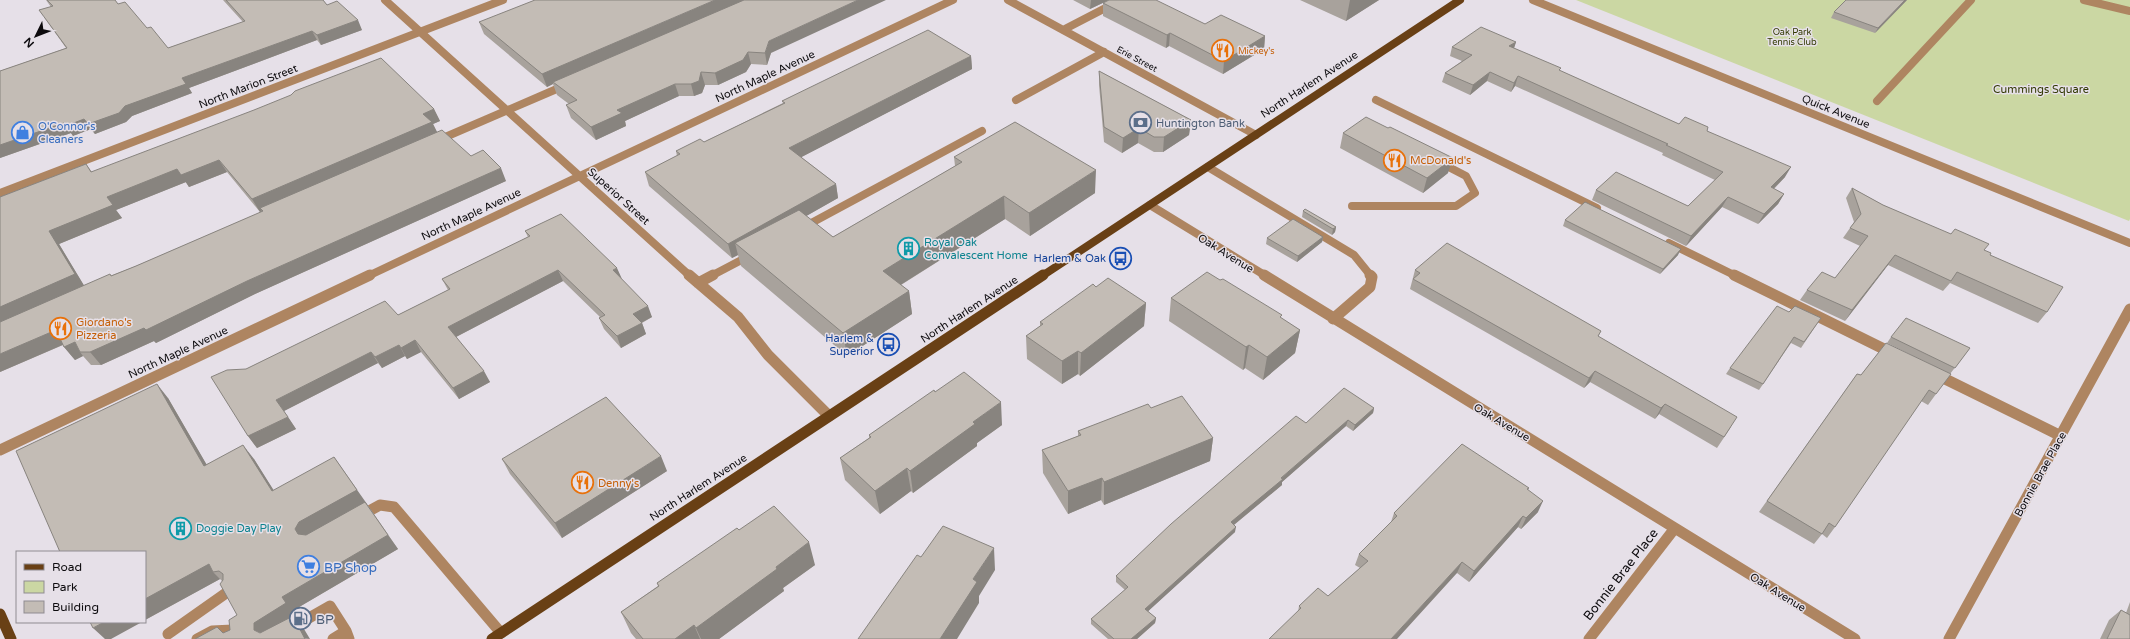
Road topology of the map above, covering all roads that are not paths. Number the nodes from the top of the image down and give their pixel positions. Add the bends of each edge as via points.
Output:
1 (385, 0) edge
2 (503, 0) edge
3 (953, 0) edge
4 (1008, 0) edge
5 (1121, 0) edge
6 (1460, 0) edge
7 (1533, 0) edge
8 (1971, 0) edge
9 (2084, 0) edge
10 (2130, 11) edge
11 (1063, 30) junction
12 (420, 32) junction
13 (1104, 52) junction
14 (578, 80) edge
15 (1016, 100) dead end
16 (1376, 100) dead end
17 (1877, 101) dead end
18 (507, 110) junction
19 (982, 131) dead end
20 (1256, 135) junction
21 (425, 146) edge
22 (1431, 158) edge
23 (1208, 167) junction
24 (580, 176) junction
25 (0, 193) edge
26 (1150, 205) junction
27 (1352, 206) dead end
28 (1606, 212) edge
29 (790, 234) edge
30 (1663, 240) edge
31 (2130, 243) edge
32 (762, 249) edge
33 (698, 284) junction
34 (2130, 309) edge
35 (1333, 319) junction
36 (1900, 357) edge
37 (1928, 371) edge
38 (829, 416) junction
39 (2060, 436) junction
40 (0, 450) edge
41 (346, 524) edge
42 (1675, 528) junction
43 (229, 591) edge
44 (0, 614) edge
45 (348, 635) edge
46 (496, 636) edge
47 (166, 637) edge
48 (11, 639) edge
49 (197, 639) edge
50 (237, 639) edge
51 (272, 639) edge
52 (334, 639) edge
53 (1589, 639) edge
54 (1855, 639) edge
55 (1949, 639) edge

1 - 12 street, Superior Street
2 - 12 street, North Marion Street
3 - 24 street, North Maple Avenue
4 - 11 street, Erie Street
5 - 11 street
6 - 20 main road, North Harlem Avenue
7 - 31 street, Quick Avenue
8 - 17 street
9 - 10 street
11 - 13 street, Erie Street
12 - 18 street, Superior Street
12 - 25 street, North Marion Street
13 - 15 street
13 - 20 street, Erie Street
14 - 18 street
16 - 28 street
18 - 21 street
18 - 24 street, Superior Street
19 - 29 street
20 - 23 main road, North Harlem Avenue
22 - 27 street via 1466,176 1475,193 1456,206
23 - 26 main road, North Harlem Avenue
23 - 35 street via 1354,255 1372,277 1370,287
24 - 33 street, Superior Street
24 - 40 street, North Maple Avenue
26 - 35 street, Oak Avenue
26 - 38 main road, North Harlem Avenue
30 - 36 street
32 - 33 street
33 - 38 street, Superior Street via 738,317 768,355
34 - 39 street, Bonnie Brae Place
35 - 42 street, Oak Avenue
37 - 39 street
38 - 46 main road, North Harlem Avenue
39 - 55 street, Bonnie Brae Place
41 - 46 street via 380,505 394,508
42 - 53 street, Bonnie Brae Place
42 - 54 street, Oak Avenue
43 - 47 street
44 - 48 main road
45 - 51 street via 330,606
45 - 52 street
49 - 50 street via 212,631 233,630

